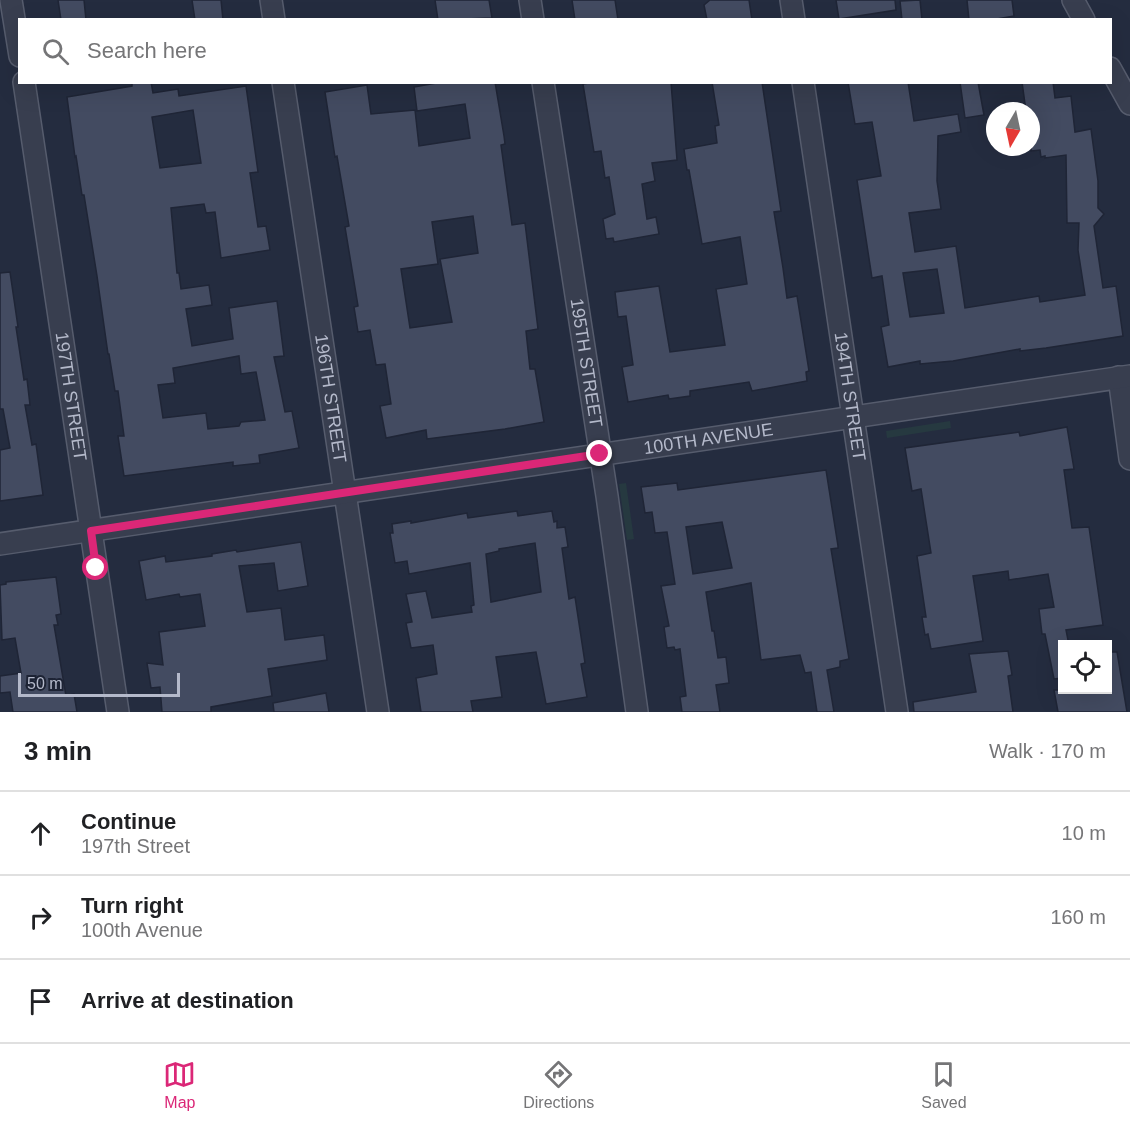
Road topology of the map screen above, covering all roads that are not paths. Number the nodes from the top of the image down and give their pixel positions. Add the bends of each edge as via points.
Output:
1 (11, 0) edge
2 (271, 0) edge
3 (530, 0) edge
4 (791, 0) edge
5 (1073, 0) edge
6 (274, 18) edge
7 (533, 18) edge
8 (794, 18) edge
9 (1083, 18) edge
10 (18, 44) edge
11 (1112, 72) edge
12 (24, 84) edge
13 (283, 84) edge
14 (543, 84) edge
15 (803, 84) edge
16 (1130, 104) edge
17 (1124, 376) edge
18 (854, 416) junction
19 (600, 454) junction
20 (1130, 459) edge
21 (345, 493) junction
22 (91, 531) junction
23 (0, 544) edge
24 (118, 712) edge
25 (378, 712) edge
26 (637, 712) edge
27 (897, 712) edge

1 - 10 street
2 - 6 street
3 - 7 street
4 - 8 street
5 - 9 street
11 - 16 street
12 - 22 street, 197TH STREET
13 - 21 street, 196TH STREET
14 - 19 street, 195TH STREET
15 - 18 street, 194TH STREET
17 - 18 street, 100TH AVENUE
17 - 20 street
18 - 19 street, 100TH AVENUE
18 - 27 street, 194TH STREET
19 - 21 street, 100TH AVENUE
19 - 26 street, 195TH STREET
21 - 22 street, 100TH AVENUE
21 - 25 street, 196TH STREET
22 - 23 street, 100TH AVENUE
22 - 24 street, 197TH STREET

